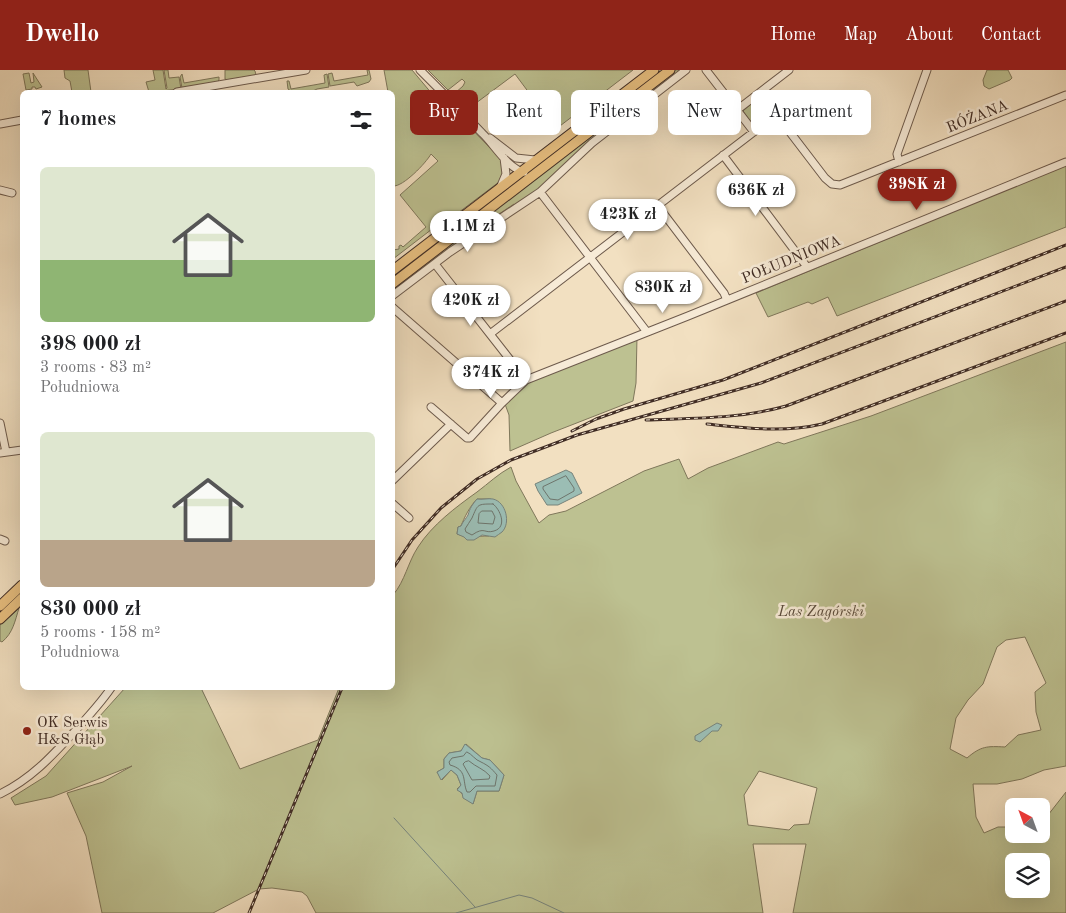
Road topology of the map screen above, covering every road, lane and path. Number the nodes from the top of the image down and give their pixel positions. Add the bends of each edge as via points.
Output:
1 (306, 70) edge
2 (420, 70) edge
3 (654, 70) edge
4 (670, 70) edge
5 (686, 70) edge
6 (706, 70) edge
7 (789, 70) edge
8 (927, 70) edge
9 (189, 90) edge
10 (722, 90) edge
11 (764, 90) edge
12 (1066, 95) edge
13 (741, 115) edge
14 (20, 120) edge
15 (0, 124) edge
16 (751, 128) edge
17 (484, 134) junction
18 (751, 134) edge
19 (792, 135) edge
20 (724, 155) junction
21 (504, 157) junction
22 (516, 158) junction
23 (535, 160) junction
24 (899, 162) junction
25 (1066, 162) edge
26 (521, 171) junction
27 (536, 172) junction
28 (500, 188) junction
29 (516, 189) junction
30 (0, 190) edge
31 (540, 192) junction
32 (12, 193) dead end
33 (657, 205) junction
34 (424, 247) junction
35 (590, 257) junction
36 (395, 262) edge
37 (434, 264) junction
38 (807, 267) junction
39 (395, 269) edge
40 (395, 282) edge
41 (395, 294) edge
42 (727, 300) junction
43 (395, 310) edge
44 (647, 332) junction
45 (490, 334) junction
46 (526, 380) junction
47 (502, 403) junction
48 (431, 407) dead end
49 (0, 423) edge
50 (451, 424) junction
51 (20, 450) edge
52 (3, 452) edge
53 (395, 479) edge
54 (395, 506) edge
55 (409, 518) dead end
56 (20, 588) edge
57 (20, 600) edge
58 (0, 606) edge
59 (0, 619) edge
60 (109, 690) edge
61 (0, 794) edge

1 - 9 street
2 - 17 street
3 - 23 main road
4 - 27 main road
5 - 31 street via 592,143
6 - 10 street
7 - 11 street
8 - 24 street via 897,154
12 - 24 street, RÓŻANA
13 - 16 street
14 - 15 street
17 - 21 street
17 - 22 street
18 - 20 street
19 - 24 street, RÓŻANA via 832,184 844,184
20 - 33 street
20 - 38 street
21 - 26 street
21 - 28 street via 506,174
22 - 23 street
22 - 26 street
23 - 26 main road
25 - 38 street, POŁUDNIOWA
26 - 27 street
26 - 28 main road
26 - 29 street
27 - 29 main road
28 - 34 main road
29 - 40 main road
30 - 32 street
31 - 35 street
31 - 37 street
33 - 35 street
33 - 42 street
34 - 36 main road
34 - 39 main road
35 - 44 street
35 - 45 street
37 - 41 street
37 - 45 street
38 - 42 street, POŁUDNIOWA
42 - 44 street, POŁUDNIOWA
43 - 47 street
44 - 46 street, POŁUDNIOWA
45 - 46 street
46 - 47 street
47 - 50 street via 470,438
48 - 50 street
49 - 52 street
50 - 53 street
51 - 52 street
54 - 55 street
56 - 58 main road
57 - 59 main road
60 - 61 street via 42,767

